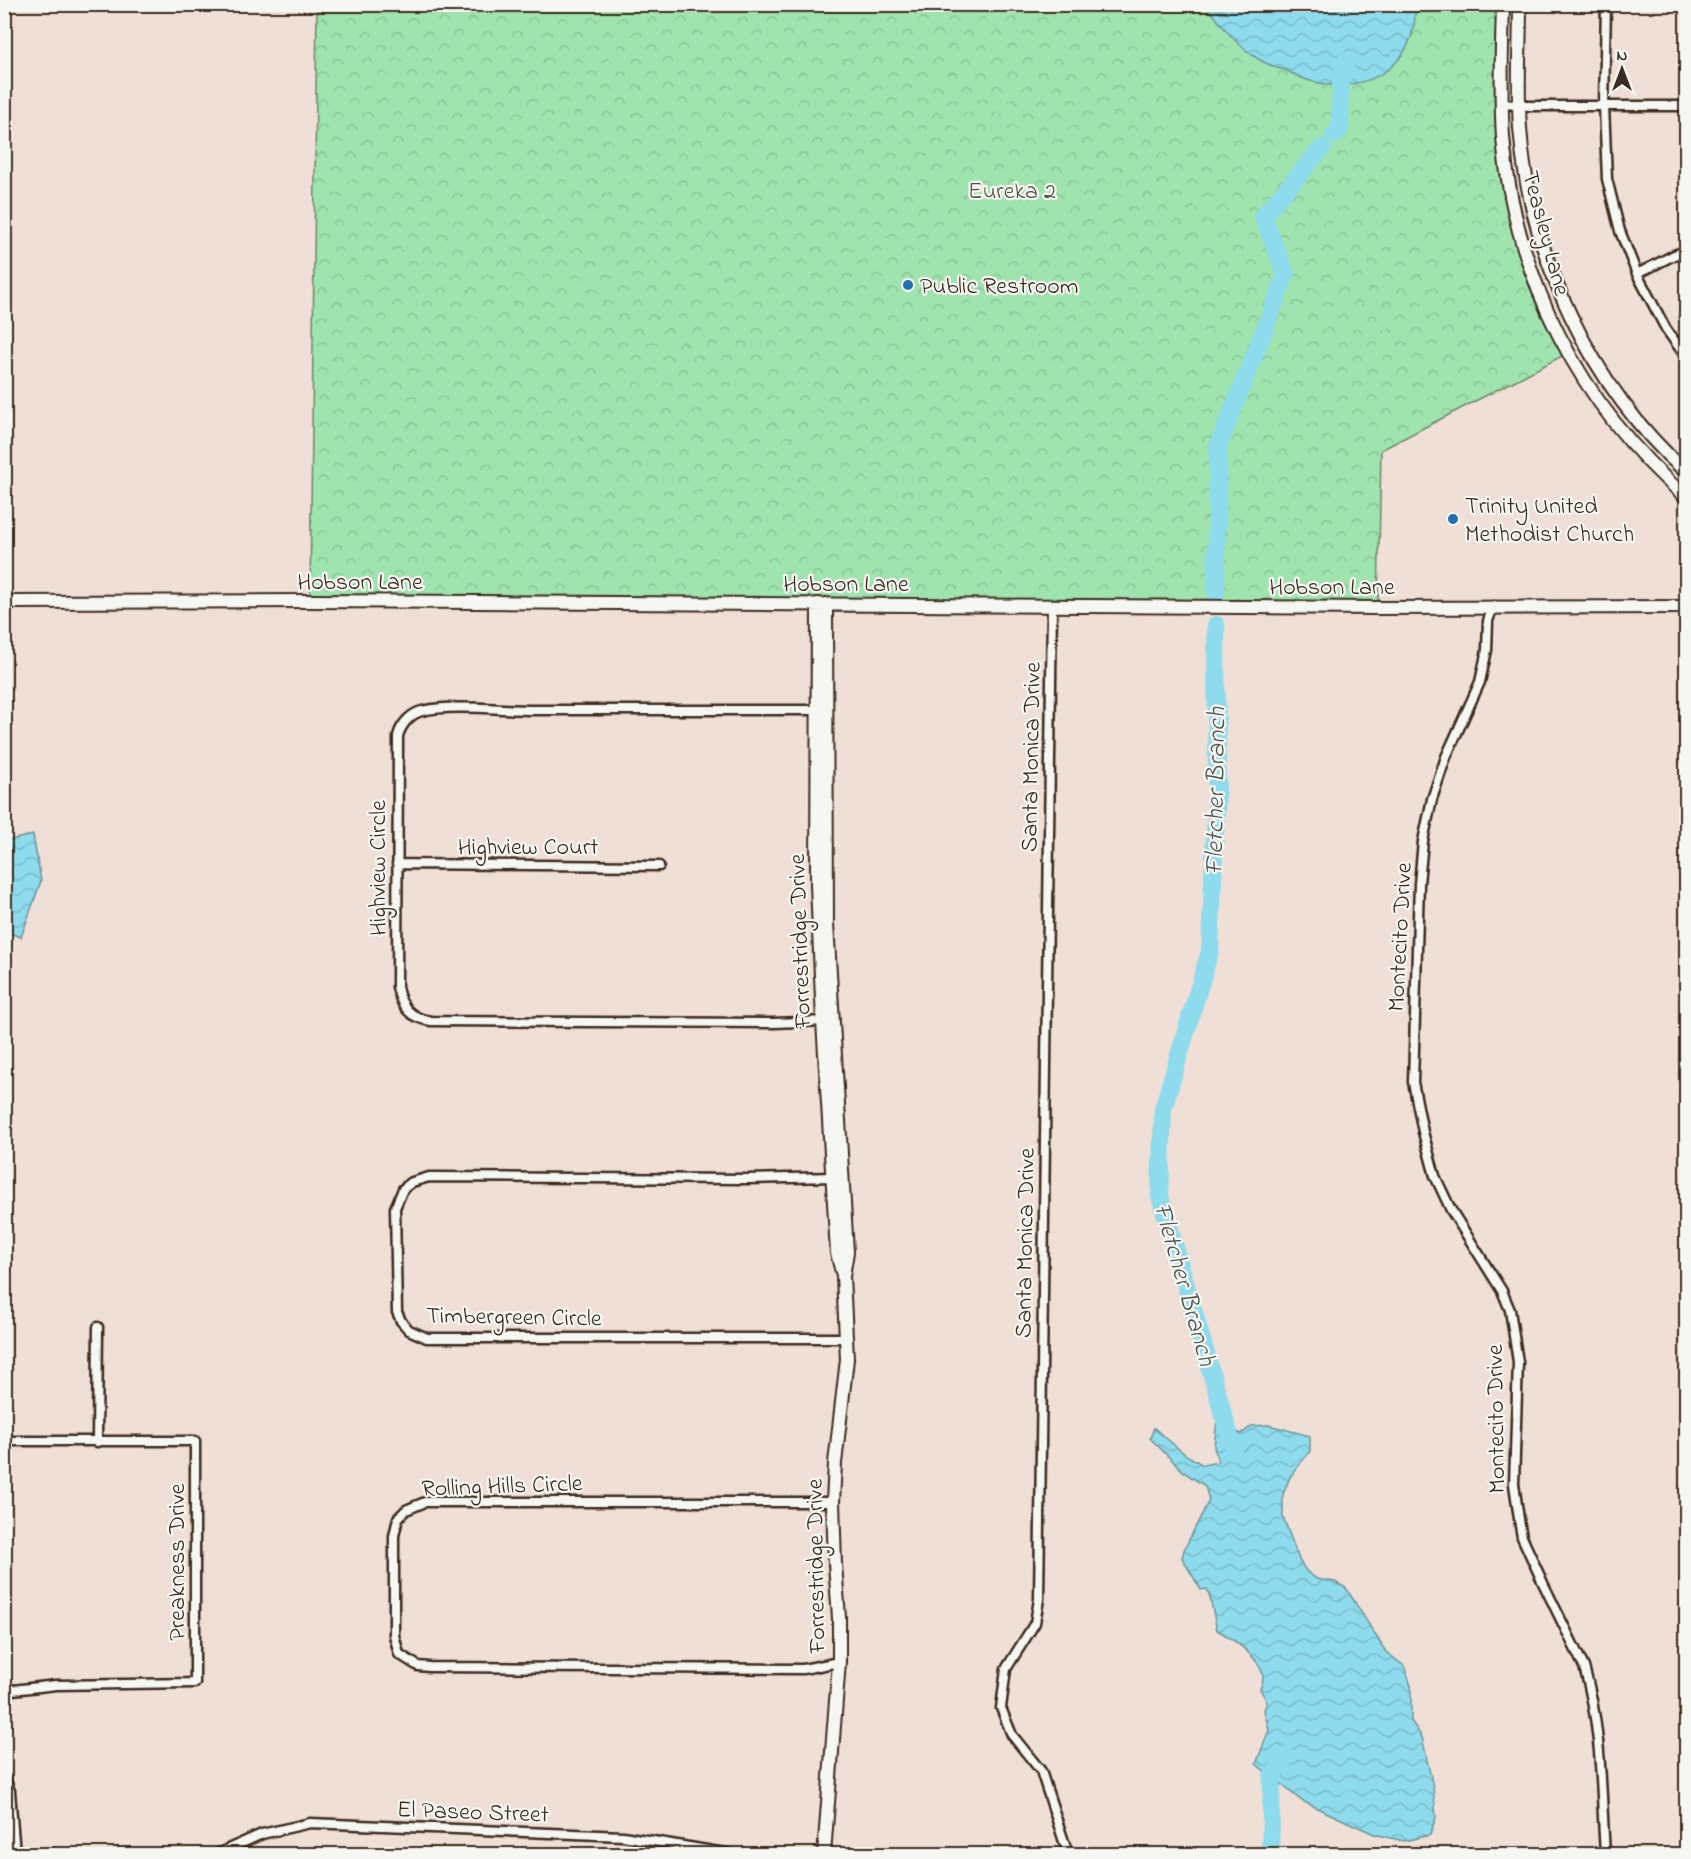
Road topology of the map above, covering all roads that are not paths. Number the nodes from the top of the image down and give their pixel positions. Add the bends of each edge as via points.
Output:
1 (1503, 4) edge
2 (1520, 4) edge
3 (1606, 4) edge
4 (1503, 104) junction
5 (1519, 106) junction
6 (1604, 106) junction
7 (1686, 106) edge
8 (1686, 251) edge
9 (1637, 274) junction
10 (1686, 357) edge
11 (1686, 472) edge
12 (1686, 497) edge
13 (4, 602) edge
14 (822, 604) junction
15 (1052, 606) junction
16 (1493, 606) junction
17 (1686, 607) edge
18 (822, 710) junction
19 (397, 864) junction
20 (658, 866) dead end
21 (827, 1021) junction
22 (837, 1177) junction
23 (98, 1327) dead end
24 (847, 1338) junction
25 (4, 1441) edge
26 (97, 1442) junction
27 (833, 1502) junction
28 (839, 1662) junction
29 (4, 1691) edge
30 (4, 1776) edge
31 (15, 1854) edge
32 (217, 1854) edge
33 (731, 1854) edge
34 (824, 1854) edge
35 (1068, 1854) edge
36 (1605, 1854) edge

1 - 4 street, Teasley Lane
2 - 5 street, Teasley Lane
3 - 6 street
4 - 5 street
4 - 12 street, Teasley Lane via 1503,136 1513,199 1543,303 1602,407
5 - 6 street
5 - 11 street, Teasley Lane via 1524,166 1534,215 1557,282 1599,368 1641,425
6 - 7 street
6 - 9 street via 1607,179 1620,231
8 - 9 street
9 - 10 street via 1665,329
13 - 14 street, Hobson Lane
14 - 15 street, Hobson Lane
14 - 18 street, Forrestridge Drive
15 - 16 street, Hobson Lane
15 - 35 street, Santa Monica Drive via 1039,1599 1035,1623 1006,1669 1001,1708 1012,1735 1041,1771
16 - 17 street, Hobson Lane
16 - 36 street, Montecito Drive via 1480,682 1446,757 1424,841 1419,884 1413,1082 1435,1176 1510,1310 1518,1362 1514,1455 1517,1512 1522,1537 1584,1667 1590,1690 1597,1726
18 - 19 street, Highview Circle via 444,708 414,713 398,736
18 - 21 street, Forrestridge Drive via 817,885
19 - 20 street, Highview Court
19 - 21 street, Highview Circle via 397,987 403,1007 421,1020
21 - 22 street, Forrestridge Drive
22 - 24 street, Forrestridge Drive via 837,1253 843,1276
22 - 24 street, Timbergreen Circle via 420,1179 403,1189 395,1208 395,1304 400,1322 427,1338
23 - 26 street
24 - 27 street, Forrestridge Drive
25 - 26 street
26 - 29 street, Preakness Drive via 195,1441 195,1683 56,1685
27 - 28 street, Forrestridge Drive
27 - 28 street, Rolling Hills Circle via 425,1502 398,1518 394,1536 394,1635 399,1654 418,1666 429,1667 803,1669
28 - 34 street, Forrestridge Drive
30 - 31 street via 10,1791
32 - 33 street, El Paseo Street via 262,1834 310,1824 623,1836

